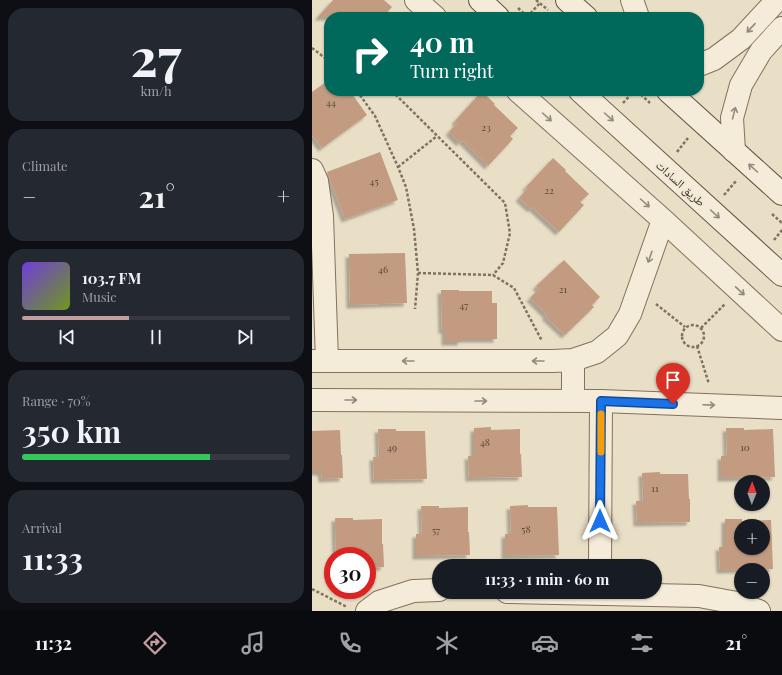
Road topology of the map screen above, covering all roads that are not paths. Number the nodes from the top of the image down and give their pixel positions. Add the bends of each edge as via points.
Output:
1 (416, 0) edge
2 (480, 0) edge
3 (568, 0) edge
4 (632, 0) edge
5 (776, 10) edge
6 (429, 12) edge
7 (493, 12) edge
8 (581, 12) edge
9 (636, 12) edge
10 (782, 28) edge
11 (704, 63) edge
12 (524, 96) edge
13 (586, 96) edge
14 (674, 96) edge
15 (734, 151) junction
16 (312, 170) edge
17 (782, 194) edge
18 (663, 220) junction
19 (782, 274) edge
20 (782, 330) edge
21 (320, 361) edge
22 (563, 361) junction
23 (312, 400) edge
24 (573, 401) junction
25 (601, 401) junction
26 (782, 408) edge
27 (600, 559) edge
28 (432, 590) edge
29 (662, 595) edge
30 (358, 609) edge
31 (759, 611) edge

1 - 6 street
2 - 7 street
3 - 8 street
4 - 9 street
5 -> 11 street via 714,59
15 -> 10 street via 732,118 741,85 761,52
12 -> 18 street
13 -> 19 street, طريق السادات
14 - 15 street
17 -> 15 street
16 - 21 street via 317,181 322,216
18 -> 20 street
18 -> 22 street via 630,314 617,336 597,352
22 -> 21 street
22 - 24 street
23 -> 24 street
24 - 25 street
25 -> 26 street
25 - 27 street
28 - 30 street via 413,591
29 - 31 street via 699,596 737,603

